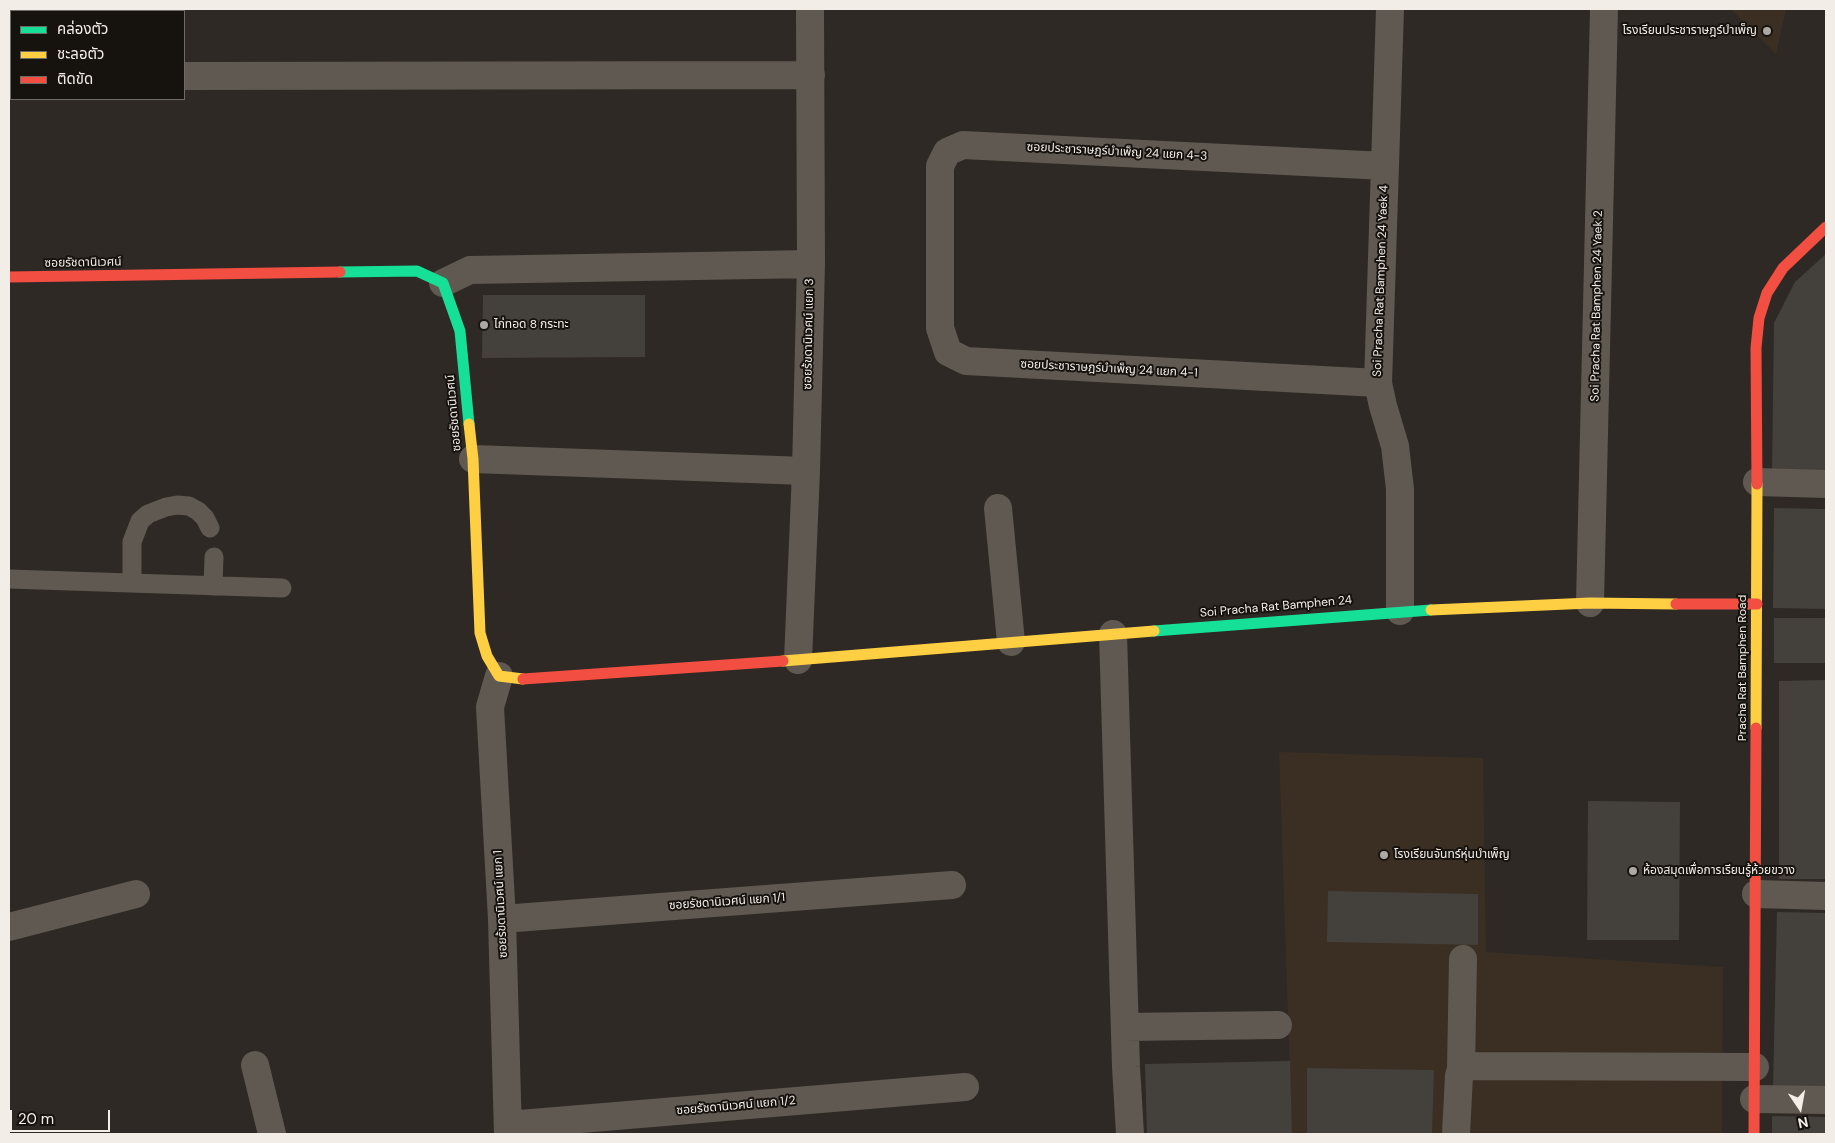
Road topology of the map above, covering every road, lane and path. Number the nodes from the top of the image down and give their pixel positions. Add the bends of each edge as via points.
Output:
1 (810, 9) edge
2 (1390, 9) edge
3 (1604, 9) edge
4 (811, 75) junction
5 (185, 76) edge
6 (1385, 166) junction
7 (1826, 227) edge
8 (940, 247) joint
9 (811, 264) junction
10 (9, 278) edge
11 (443, 282) junction
12 (1378, 383) junction
13 (472, 459) junction
14 (806, 472) junction
15 (1757, 482) junction
16 (1826, 484) edge
17 (998, 508) dead end
18 (210, 528) dead end
19 (214, 557) dead end
20 (9, 579) edge
21 (132, 583) junction
22 (213, 586) junction
23 (282, 588) dead end
24 (1590, 603) junction
25 (1757, 604) junction
26 (1400, 611) junction
27 (1113, 634) junction
28 (1011, 642) junction
29 (798, 660) junction
30 (499, 676) junction
31 (952, 885) dead end
32 (136, 894) dead end
33 (1756, 894) junction
34 (1826, 896) edge
35 (502, 919) junction
36 (9, 928) edge
37 (1464, 959) dead end
38 (1278, 1025) dead end
39 (1125, 1027) junction
40 (255, 1065) dead end
41 (1755, 1067) junction
42 (1461, 1069) junction
43 (965, 1087) dead end
44 (1754, 1099) junction
45 (1826, 1100) edge
46 (508, 1130) edge
47 (272, 1134) edge
48 (1130, 1134) edge
49 (1456, 1134) edge
50 (1754, 1134) edge

1 - 4 street, ซอยร้ขดานิเวศน์ แยก 3
2 - 6 street, Soi Pracha Rat Bamphen 24 Yaek 4
3 - 24 street, Soi Pracha Rat Bamphen 24 Yaek 2
4 - 5 street
4 - 9 street, ซอยร้ขดานิเวศน์ แยก 3
6 - 8 street, ซอยประชาราษฎร์บำเพ็ญ 24 แยก 4-3 via 963,145 947,152 940,166
6 - 12 street, Soi Pracha Rat Bamphen 24 Yaek 4
7 - 15 street, Pracha Rat Bamphen Road via 1784,268 1767,293 1759,318 1756,348
8 - 12 street, ซอยประชาราษฎร์บำเพ็ญ 24 แยก 4-1 via 940,328 948,352 966,361
9 - 11 street via 470,270
9 - 14 street, ซอยร้ขดานิเวศน์ แยก 3
10 - 11 street, ซอยรัชดานิเวศน์ via 416,271
11 - 13 street, ซอยรัชดานิเวศน์ via 460,331
12 - 26 street, Soi Pracha Rat Bamphen 24 Yaek 4 via 1395,446 1400,489
13 - 14 street
13 - 30 street, ซอยรัชดานิเวศน์ via 480,633 487,656
14 - 29 street, ซอยร้ขดานิเวศน์ แยก 3
15 - 16 street
15 - 25 street, Pracha Rat Bamphen Road
17 - 28 street
18 - 21 lane via 202,514 189,506 166,507 148,514 140,521 132,542
19 - 22 lane
20 - 21 lane
21 - 22 lane
22 - 23 lane
24 - 25 street, Soi Pracha Rat Bamphen 24
24 - 26 street, Soi Pracha Rat Bamphen 24
25 - 33 street, Pracha Rat Bamphen Road
26 - 27 street, Soi Pracha Rat Bamphen 24
27 - 28 street, Soi Pracha Rat Bamphen 24
27 - 39 street
28 - 29 street, Soi Pracha Rat Bamphen 24
29 - 30 street via 522,679
30 - 35 street, ซอยร้ขดานิเวศน์ แยก 1 via 490,707
31 - 35 street, ซอยรัชดานิเวศน์ แยก 1/1
32 - 36 street
33 - 34 street
33 - 41 street, Pracha Rat Bamphen Road
35 - 46 street, ซอยร้ขดานิเวศน์ แยก 1
37 - 42 street
38 - 39 street
39 - 48 street
40 - 47 street
41 - 42 street via 1470,1066
41 - 44 street, Pracha Rat Bamphen Road
42 - 49 street
43 - 46 street, ซอยรัชดานิเวศน์ แยก 1/2
44 - 45 street
44 - 50 street, Pracha Rat Bamphen Road

